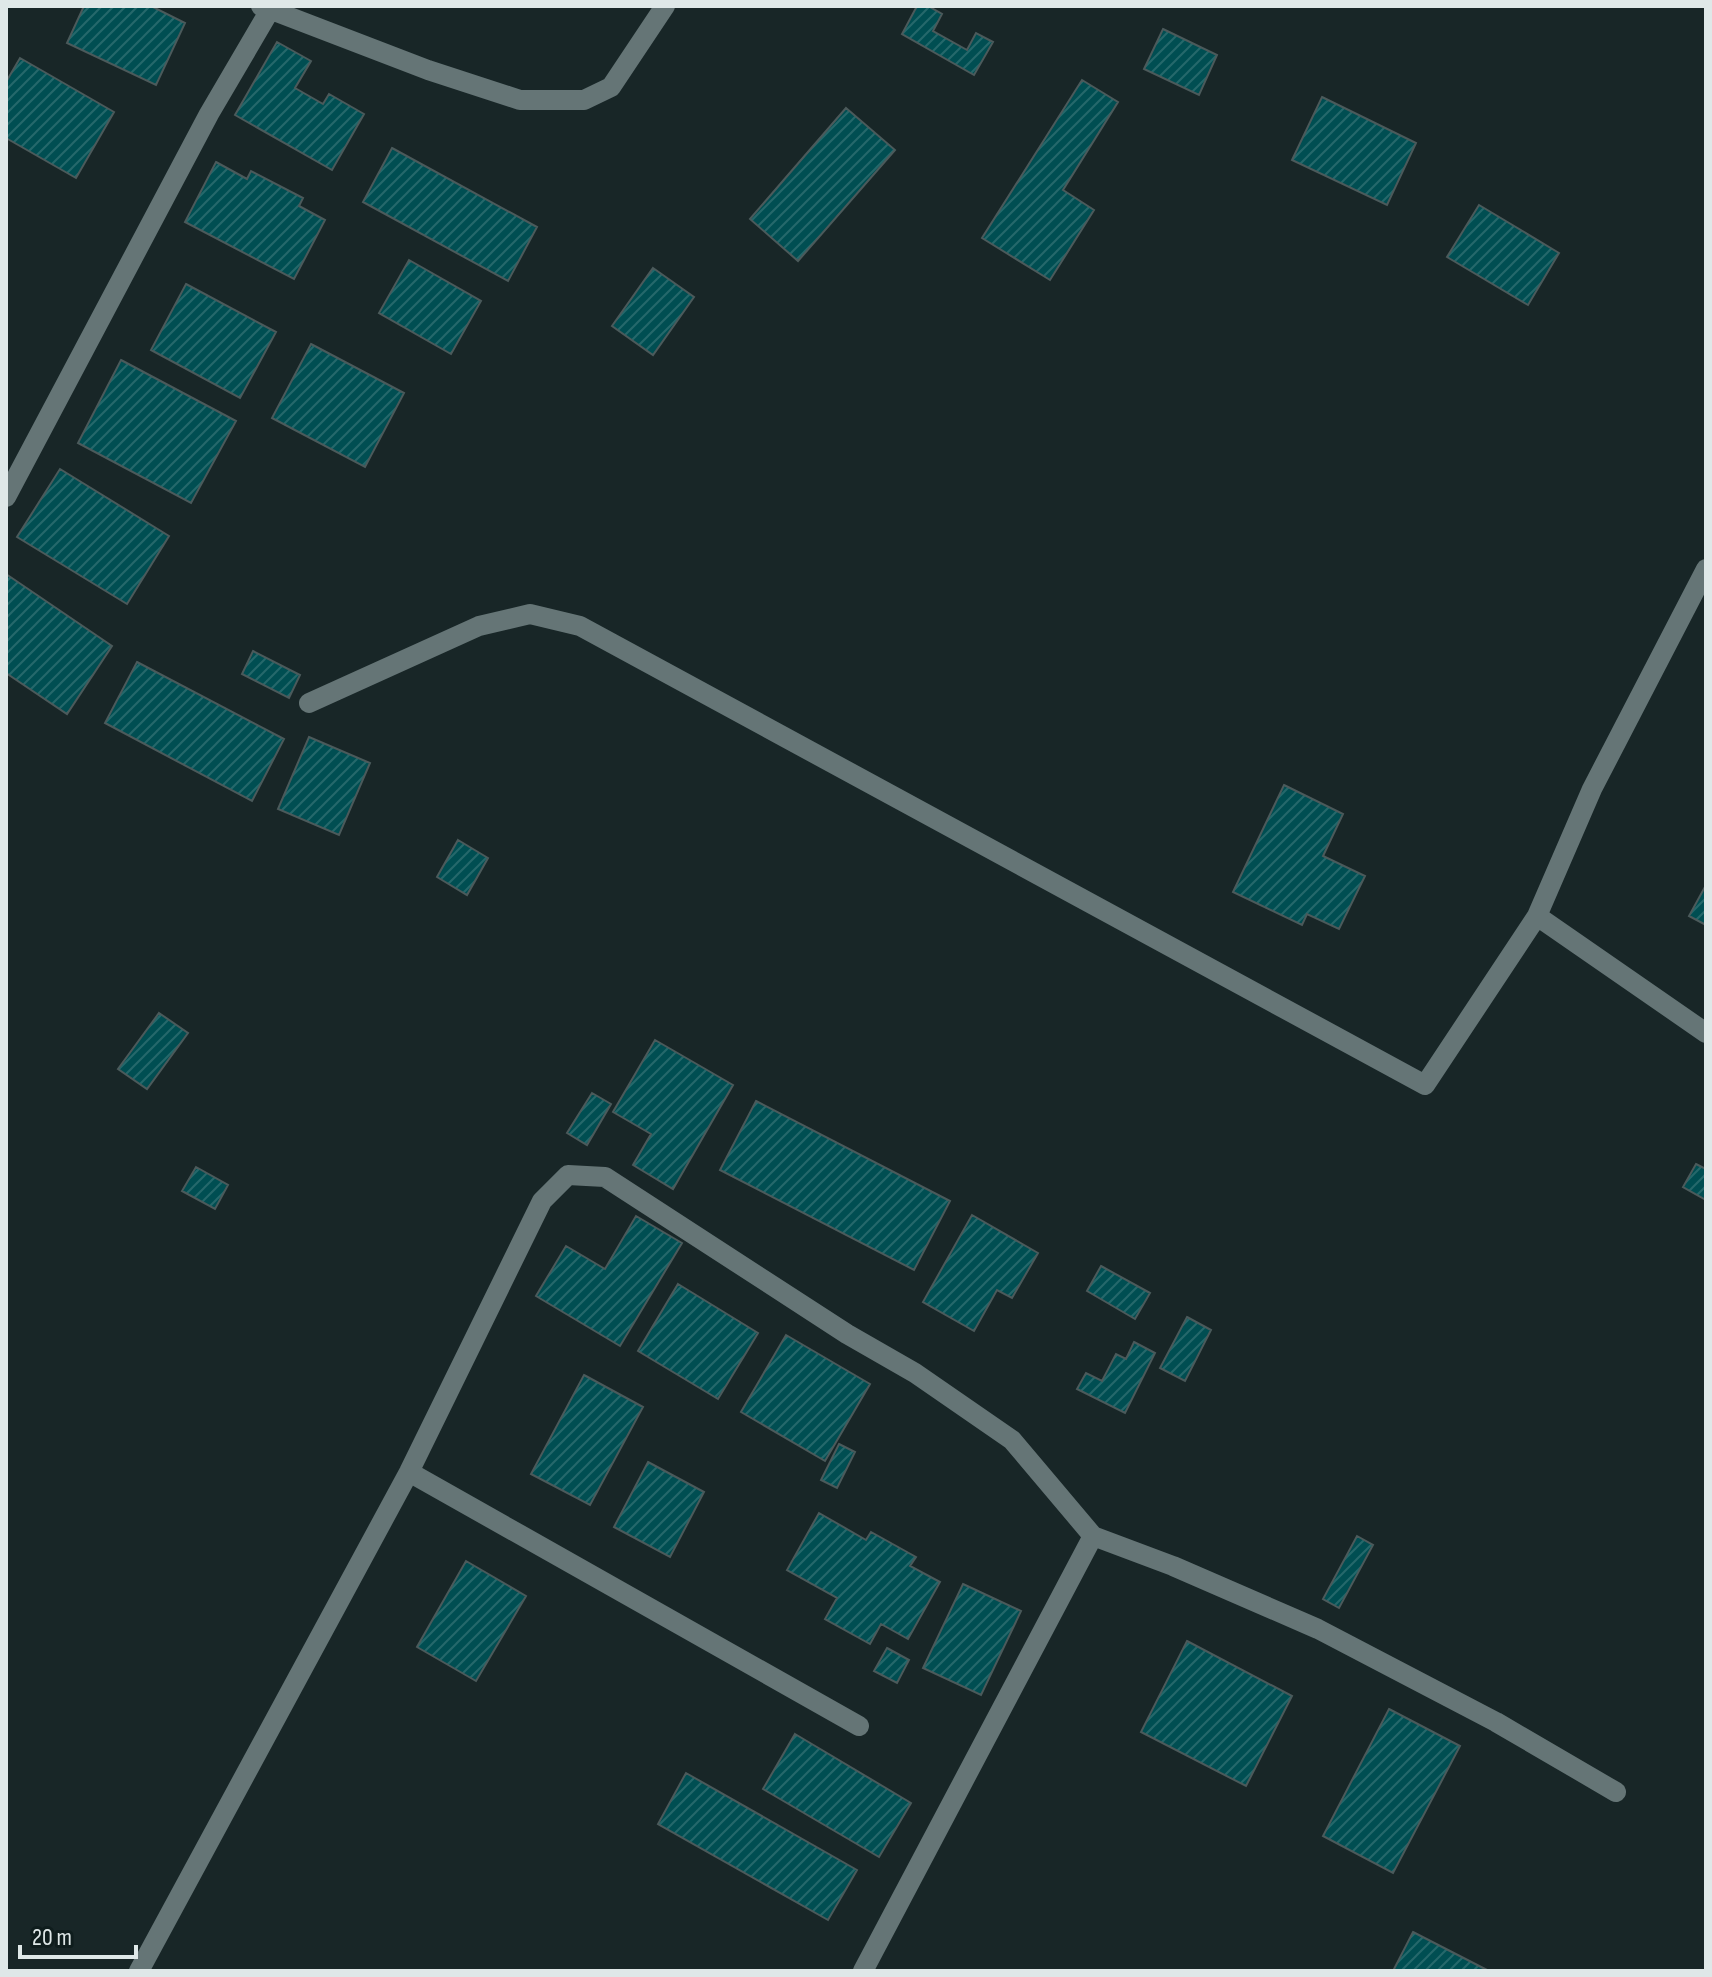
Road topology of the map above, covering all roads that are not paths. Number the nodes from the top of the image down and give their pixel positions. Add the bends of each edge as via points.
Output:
1 (665, 6) edge
2 (266, 8) edge
3 (6, 497) edge
4 (1706, 569) edge
5 (309, 703) dead end
6 (1537, 916) junction
7 (1706, 1033) edge
8 (409, 1472) junction
9 (1093, 1536) junction
10 (859, 1726) dead end
11 (1616, 1792) dead end
12 (139, 1971) edge
13 (863, 1971) edge

1 - 2 street via 611,87 584,100 520,100
2 - 3 street
4 - 6 street via 1592,789
5 - 6 street via 479,626 530,614 580,626 1425,1085
6 - 7 street
8 - 9 street via 542,1201 568,1175 605,1177 1012,1440
8 - 10 street
8 - 12 street
9 - 11 street via 1318,1629
9 - 13 street

